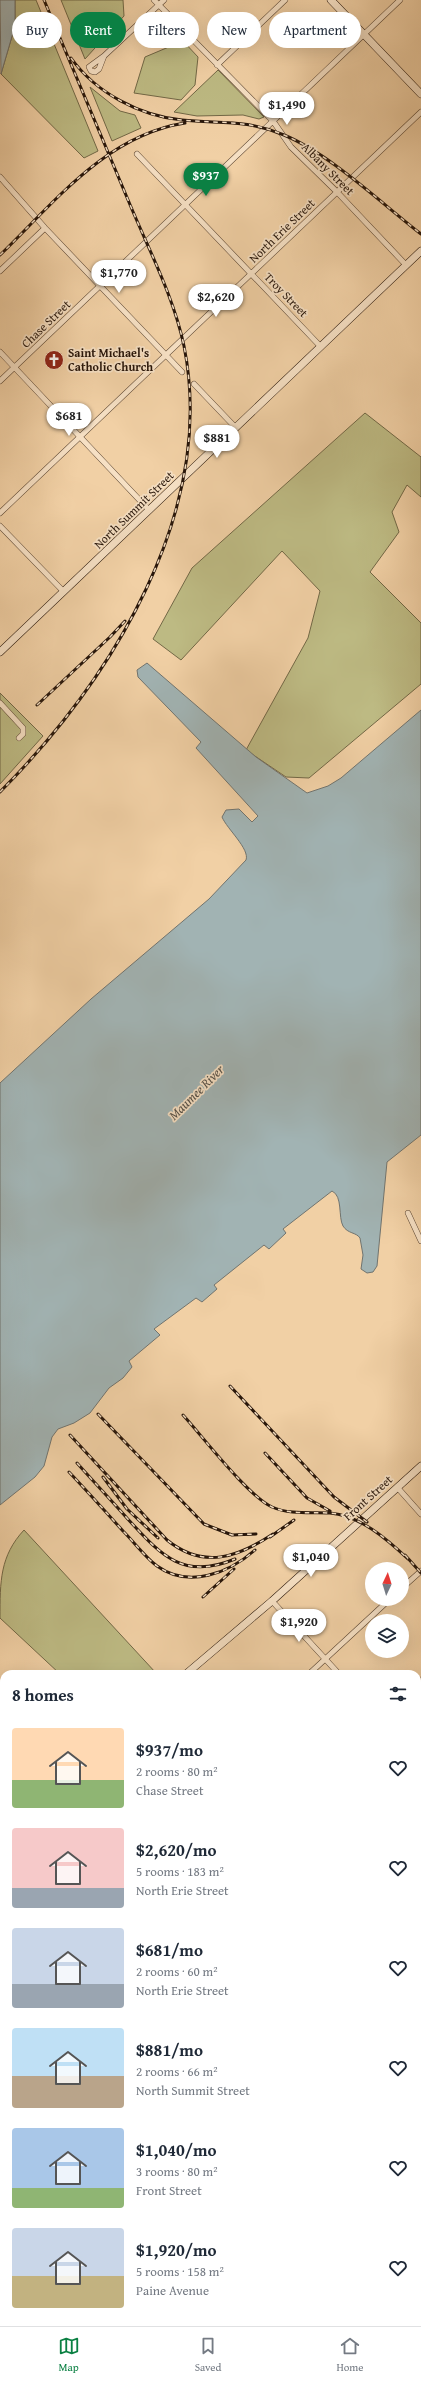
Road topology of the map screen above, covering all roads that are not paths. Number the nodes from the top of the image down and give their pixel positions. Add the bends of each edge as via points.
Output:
1 (154, 0) edge
2 (164, 0) edge
3 (285, 0) edge
4 (331, 0) edge
5 (400, 0) edge
6 (159, 5) junction
7 (364, 35) junction
8 (104, 56) dead end
9 (217, 65) junction
10 (421, 94) edge
11 (421, 112) edge
12 (273, 121) junction
13 (137, 154) dead end
14 (0, 178) edge
15 (338, 192) junction
16 (186, 204) junction
17 (45, 228) junction
18 (421, 251) edge
19 (406, 265) junction
20 (0, 271) edge
21 (251, 274) junction
22 (100, 286) junction
23 (321, 346) junction
24 (0, 352) edge
25 (166, 355) junction
26 (15, 368) junction
27 (182, 372) dead end
28 (0, 382) edge
29 (194, 384) dead end
30 (236, 428) junction
31 (81, 437) junction
32 (149, 510) junction
33 (0, 513) edge
34 (0, 526) edge
35 (64, 592) junction
36 (0, 652) edge
37 (0, 703) edge
38 (19, 738) dead end
39 (408, 1213) dead end
40 (421, 1241) edge
41 (421, 1466) edge
42 (397, 1487) junction
43 (421, 1514) edge
44 (421, 1570) edge
45 (409, 1581) edge
46 (272, 1601) junction
47 (382, 1606) edge
48 (325, 1659) junction
49 (191, 1670) edge
50 (313, 1670) edge
51 (335, 1670) edge

1 - 6 street, Albany Street
2 - 6 street
3 - 9 street
4 - 7 main road
5 - 7 street, Chase Street
6 - 8 street
6 - 9 street, Albany Street
7 - 10 main road
7 - 12 street, Chase Street
9 - 12 street, Albany Street
11 - 15 street, North Erie Street
12 - 15 street, Albany Street via 291,147
12 - 16 street, Chase Street
13 - 16 street, Troy Street
14 - 17 street
15 - 19 street, Albany Street
15 - 21 street, North Erie Street
16 - 21 street, Troy Street
16 - 22 street, Chase Street
17 - 20 street
17 - 22 street
18 - 19 main road, North Summit Street
19 - 23 main road, North Summit Street
21 - 23 street, Troy Street
21 - 25 street, North Erie Street
22 - 25 street
22 - 26 street, Chase Street
23 - 30 main road, North Summit Street
24 - 26 street
25 - 27 street
25 - 31 street, North Erie Street
26 - 28 street, Chase Street
26 - 31 street
29 - 30 street
30 - 32 main road, North Summit Street
31 - 32 street
31 - 33 street, North Erie Street
32 - 35 main road, North Summit Street
34 - 35 street
35 - 36 main road, North Summit Street
37 - 38 street via 23,728 23,734
39 - 40 street
41 - 42 main road, Front Street
42 - 43 street
42 - 46 main road, Front Street
44 - 45 street
46 - 48 street
46 - 49 main road, Front Street
47 - 48 street
48 - 50 street
48 - 51 street

